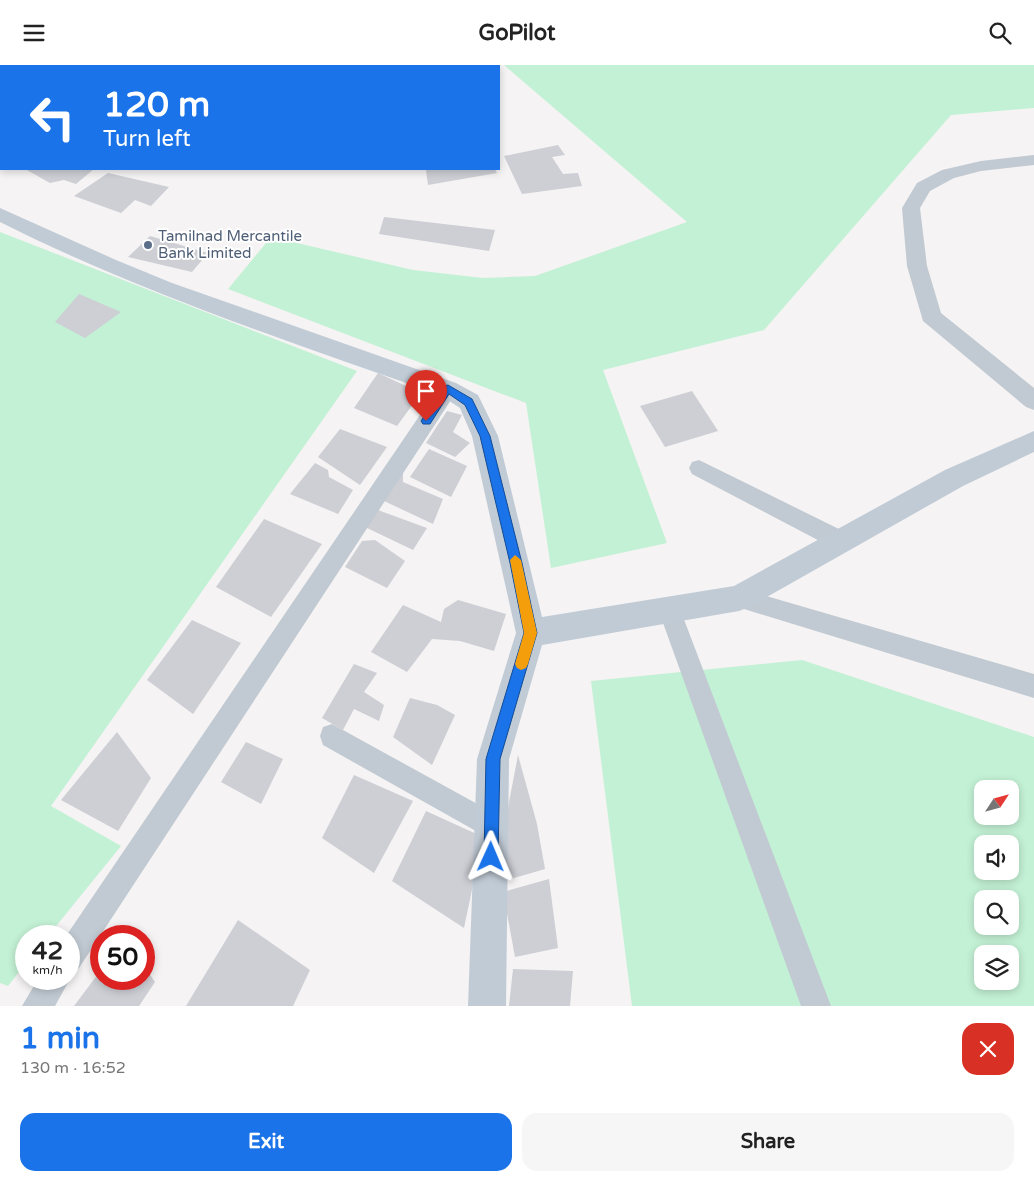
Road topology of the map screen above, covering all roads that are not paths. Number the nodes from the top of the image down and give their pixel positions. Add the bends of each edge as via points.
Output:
1 (1034, 160) edge
2 (0, 214) edge
3 (448, 389) junction
4 (1034, 401) edge
5 (1034, 441) edge
6 (698, 468) dead end
7 (841, 541) junction
8 (739, 598) junction
9 (669, 609) junction
10 (530, 633) junction
11 (1034, 686) edge
12 (332, 736) dead end
13 (492, 826) junction
14 (80, 942) edge
15 (48, 990) edge
16 (37, 1006) edge
17 (487, 1006) edge
18 (816, 1006) edge

1 - 4 street via 981,166 948,174 922,187 911,208 918,266 931,315
2 - 3 main road via 81,255 199,302
3 - 10 main road via 469,402 485,436
3 - 14 street
5 - 7 main road via 954,478
6 - 7 street
7 - 8 main road
8 - 9 main road
8 - 11 street
9 - 10 main road
9 - 18 street
10 - 13 main road via 493,759
12 - 13 street
13 - 17 main road
15 - 16 street

